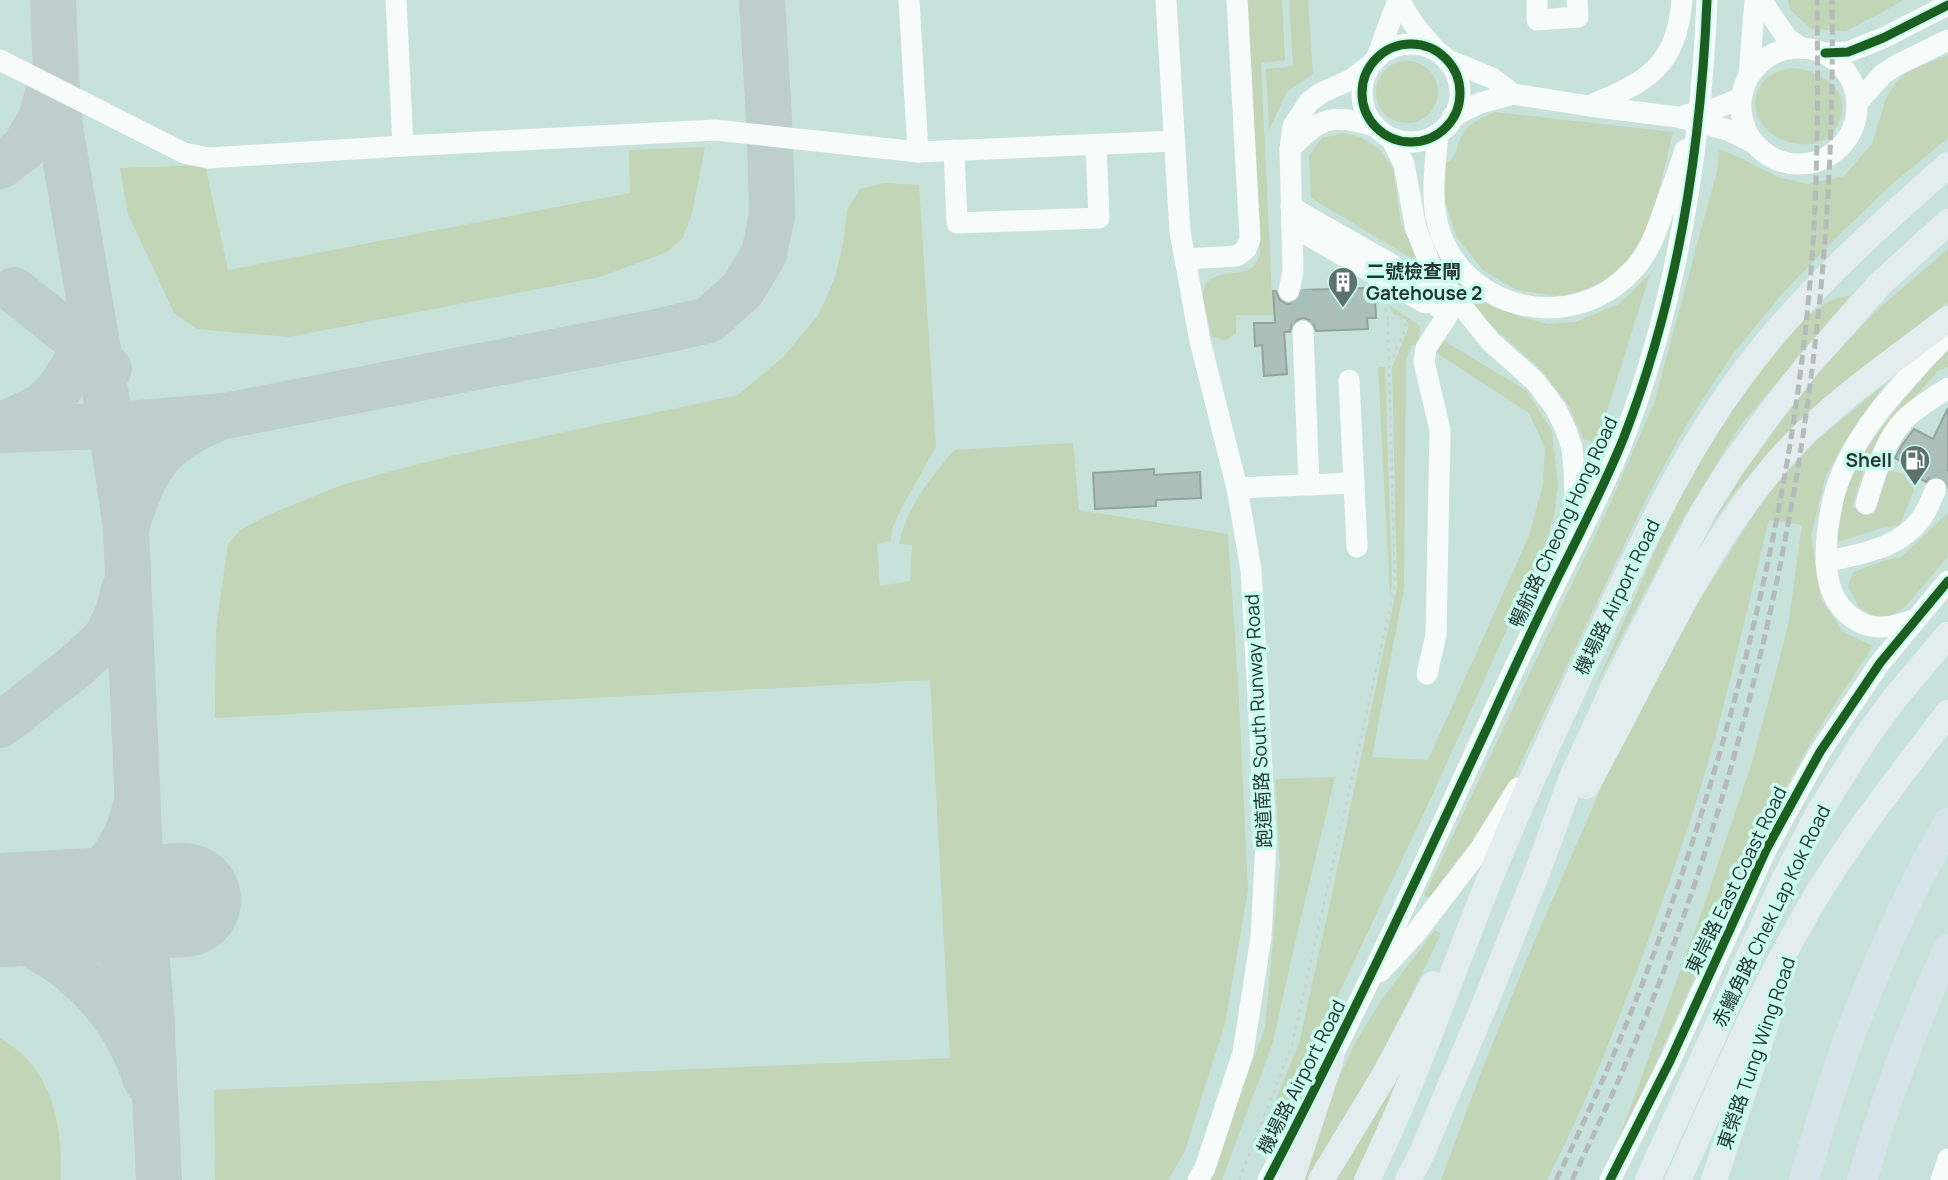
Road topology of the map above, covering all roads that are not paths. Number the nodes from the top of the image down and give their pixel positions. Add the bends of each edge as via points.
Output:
1 (396, 0) edge
2 (909, 0) edge
3 (1166, 0) edge
4 (1237, 0) edge
5 (1399, 0) edge
6 (1537, 0) edge
7 (1577, 0) edge
8 (1682, 0) edge
9 (1707, 0) edge
10 (1755, 0) edge
11 (1762, 0) edge
12 (1944, 7) edge
13 (1948, 40) edge
14 (1801, 48) junction
15 (1825, 54) junction
16 (1443, 57) junction
17 (0, 60) edge
18 (1374, 61) junction
19 (1749, 75) junction
20 (1513, 94) junction
21 (1741, 98) junction
22 (1857, 103) junction
23 (1589, 106) junction
24 (1453, 116) junction
25 (1678, 117) junction
26 (1383, 132) junction
27 (1438, 134) junction
28 (1175, 141) junction
29 (1754, 143) junction
30 (1096, 145) junction
31 (403, 146) junction
32 (1290, 149) junction
33 (954, 150) junction
34 (918, 152) junction
35 (1688, 160) junction
36 (1948, 165) edge
37 (1291, 216) junction
38 (1948, 222) edge
39 (1185, 259) junction
40 (1294, 284) tunnel mouth
41 (1447, 316) junction
42 (1948, 319) edge
43 (1297, 331) tunnel mouth
44 (1948, 334) edge
45 (1490, 341) junction
46 (1349, 380) dead end
47 (1948, 388) edge
48 (1354, 483) junction
49 (1303, 485) junction
50 (1237, 488) junction
51 (1936, 489) tunnel mouth
52 (1866, 505) dead end
53 (1357, 547) dead end
54 (1571, 552) junction
55 (1826, 562) junction
56 (1948, 581) edge
57 (1913, 621) junction
58 (1948, 635) edge
59 (1427, 674) dead end
60 (1948, 713) edge
61 (1554, 729) junction
62 (1948, 823) edge
63 (1495, 866) junction
64 (1538, 870) junction
65 (1799, 926) junction
66 (1948, 949) edge
67 (1365, 989) junction
68 (1331, 1059) junction
69 (1948, 1159) edge
70 (1198, 1180) edge
71 (1268, 1180) edge
72 (1291, 1180) edge
73 (1321, 1180) edge
74 (1367, 1180) edge
75 (1408, 1180) edge
76 (1610, 1180) edge
77 (1648, 1180) edge
78 (1678, 1180) edge
79 (1714, 1180) edge
80 (1804, 1180) edge
81 (1862, 1180) edge
82 (1941, 1180) edge

1 - 31 street
2 - 34 street
3 - 28 street, 跑道南路 South Runway Road
4 - 39 street via 1250,239 1237,256
5 - 16 street
5 - 18 street
6 - 7 street via 1538,20 1578,17
8 - 23 street via 1673,43 1657,70
9 - 35 street via 1701,99
10 - 19 street
11 - 14 street via 1787,38
12 - 15 street via 1883,38 1847,52
13 - 22 street via 1896,65
14 - 15 street
14 - 19 street via 1776,52
15 - 22 street via 1848,75
16 - 18 street via 1428,47 1405,44
16 - 20 street via 1492,78
16 - 24 street via 1460,90
17 - 31 street via 184,153 208,158
18 - 26 street via 1363,82 1362,98 1366,114
18 - 32 street via 1309,102 1293,126
19 - 21 street
20 - 23 street
20 - 24 street
21 - 25 street
21 - 29 street via 1745,130
22 - 29 street via 1850,135 1820,160 1780,161
23 - 25 street
24 - 27 street
25 - 29 street via 1728,130
26 - 27 street via 1401,141 1420,141
26 - 32 street via 1350,120 1328,120 1309,129
26 - 45 street via 1404,164 1416,229 1432,269
27 - 35 street via 1433,195 1448,250 1482,287 1531,307 1555,308 1590,300 1633,270 1651,245
28 - 30 street
28 - 39 street, 跑道南路 South Runway Road
30 - 33 street
30 - 33 street via 1099,218 957,223
31 - 34 street via 715,130
32 - 37 street
33 - 34 street
35 - 54 street, 暢航路 Cheong Hong Road via 1678,253 1650,356 1615,459
36 - 61 main road, 機場路 Airport Road via 1831,272 1732,388 1670,487
37 - 40 street
37 - 41 street
38 - 64 main road, 機場路 Airport Road via 1880,284 1808,365 1702,514 1573,775
39 - 50 street, 跑道南路 South Runway Road via 1200,341
41 - 45 street
41 - 59 street via 1426,348 1424,362 1440,430 1436,635
42 - 64 main road via 1824,414 1746,500 1698,573
43 - 49 street
44 - 55 street via 1885,404 1849,457 1836,489
45 - 54 street via 1542,389 1569,437 1575,497
46 - 48 street
47 - 52 street via 1915,410 1892,436
48 - 49 street
48 - 53 street
49 - 50 street
50 - 70 street, 跑道南路 South Runway Road via 1251,569 1266,842 1261,937 1243,1053
51 - 55 street via 1921,518 1899,540
54 - 67 street, 暢航路 Cheong Hong Road
55 - 57 street via 1835,600 1858,622 1886,628
56 - 57 street, 東岸路 East Coast Road
57 - 76 street, 東岸路 East Coast Road via 1820,752 1767,848
58 - 77 main road, 赤鱲角路 Chek Lap Kok Road via 1867,736 1819,812
60 - 65 main road, 赤鱲角路 Chek Lap Kok Road via 1837,863
61 - 63 main road, 機場路 Airport Road
61 - 67 street via 1480,849 1415,934
62 - 80 highway via 1866,991
63 - 73 main road via 1384,1076
63 - 74 main road, 機場路 Airport Road
64 - 75 main road, 機場路 Airport Road
65 - 78 main road, 赤鱲角路 Chek Lap Kok Road
65 - 79 main road, 東榮路 Tung Wing Road
66 - 81 highway via 1896,1075
67 - 68 street, 機場路 Airport Road
68 - 71 street, 機場路 Airport Road
68 - 72 main road
69 - 82 street

